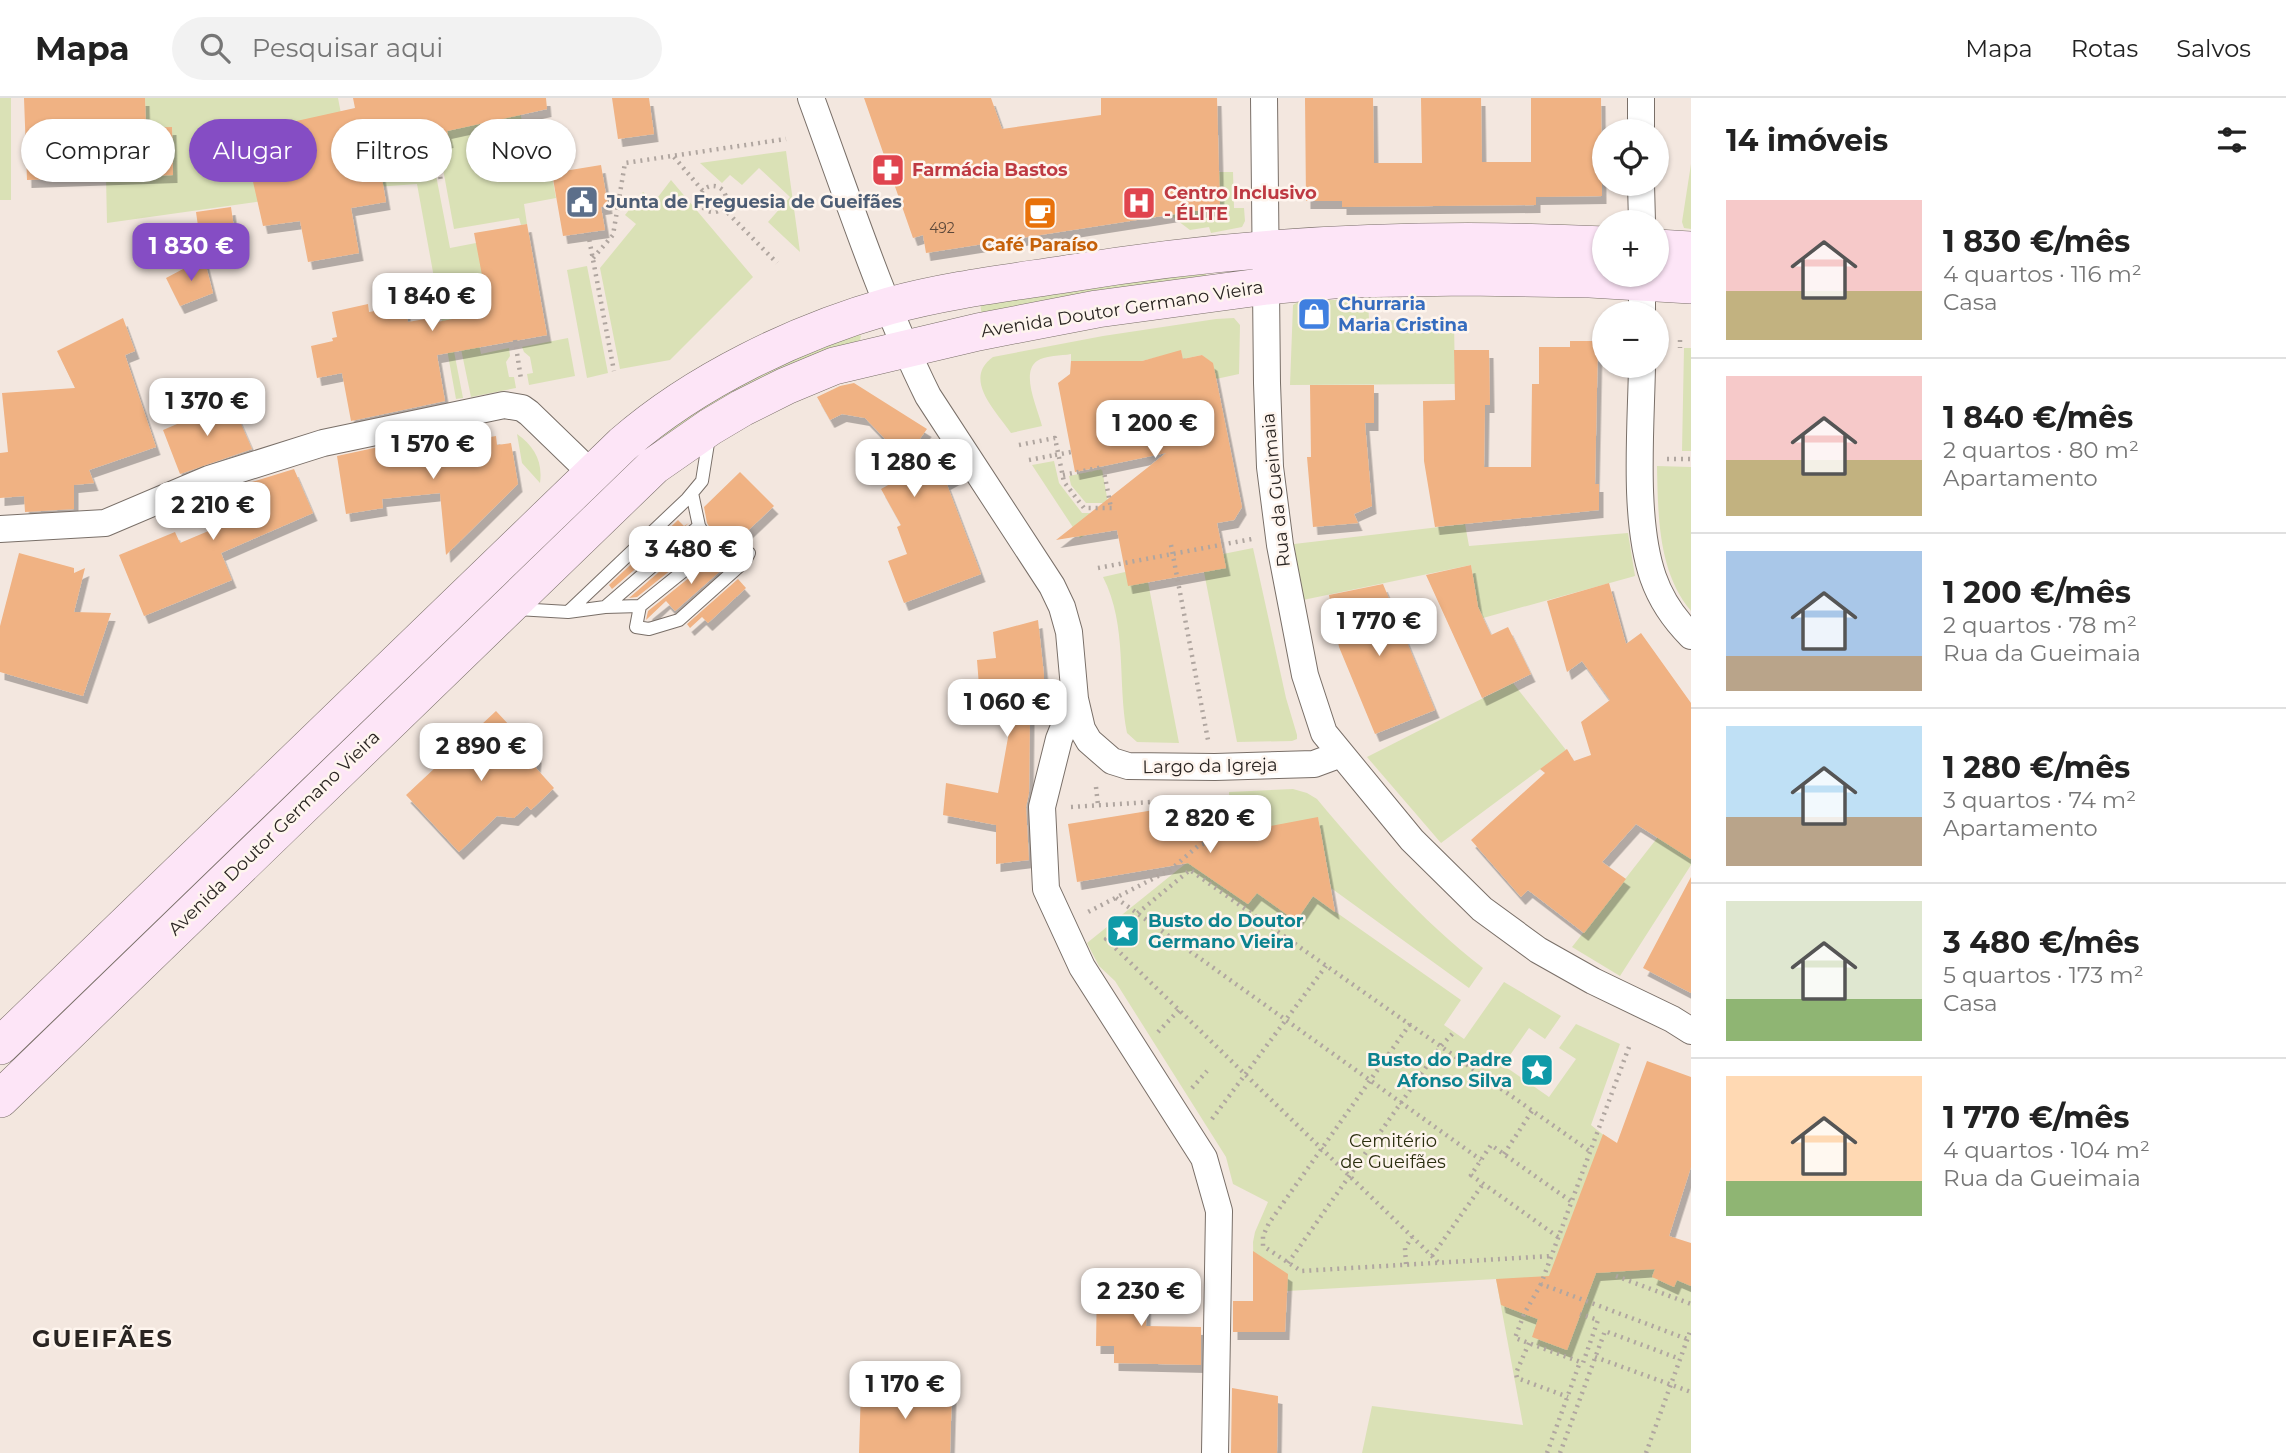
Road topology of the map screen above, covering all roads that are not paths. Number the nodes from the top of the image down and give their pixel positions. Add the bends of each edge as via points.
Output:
1 (811, 98) edge
2 (1264, 98) edge
3 (1641, 98) edge
4 (1641, 119) edge
5 (1592, 245) edge
6 (1267, 248) junction
7 (1669, 249) edge
8 (1691, 250) edge
9 (1691, 285) edge
10 (1267, 286) junction
11 (1642, 290) edge
12 (890, 306) junction
13 (906, 347) junction
14 (1642, 378) edge
15 (710, 427) junction
16 (591, 473) junction
17 (692, 494) junction
18 (617, 500) junction
19 (699, 526) junction
20 (0, 529) edge
21 (712, 548) junction
22 (480, 581) junction
23 (640, 606) junction
24 (605, 607) junction
25 (506, 608) junction
26 (568, 612) junction
27 (1691, 636) edge
28 (1075, 699) junction
29 (1341, 754) junction
30 (1691, 1031) edge
31 (0, 1046) edge
32 (0, 1099) edge
33 (1215, 1453) edge

1 - 12 street, Largo da Igreja
2 - 6 street, Rua da Gueimaia
3 - 4 street
5 - 6 main road via 1384,242
6 - 10 street, Rua da Gueimaia
6 - 12 main road via 1099,268
7 - 8 main road
9 - 11 main road, Avenida Doutor Germano Vieira
10 - 11 main road, Avenida Doutor Germano Vieira via 1400,277
10 - 13 main road, Avenida Doutor Germano Vieira via 1097,309
10 - 29 street, Rua da Gueimaia via 1268,437 1280,545 1308,690 1324,733
12 - 13 street, Largo da Igreja
12 - 16 main road via 804,337 717,380 646,424
13 - 15 main road, Avenida Doutor Germano Vieira via 834,366
13 - 28 street, Largo da Igreja via 928,396 1057,596 1069,632
14 - 27 street via 1642,512 1647,549 1664,602
15 - 17 lane via 702,481
15 - 18 main road, Avenida Doutor Germano Vieira via 654,466
16 - 18 main road
16 - 20 street via 529,413 504,405 323,443 209,479 105,523
16 - 22 main road
17 - 19 lane
17 - 26 lane
18 - 25 main road, Avenida Doutor Germano Vieira
19 - 21 lane
19 - 24 lane
21 - 23 lane
21 - 23 lane via 730,546 749,553 679,620 649,629 636,627
22 - 25 main road
22 - 31 main road
23 - 24 lane
24 - 26 lane
25 - 26 lane
25 - 32 main road, Avenida Doutor Germano Vieira
28 - 29 street, Largo da Igreja via 1089,741 1112,761 1128,766 1314,764
28 - 33 street via 1059,739 1042,807 1046,889 1082,967 1204,1158 1219,1211
29 - 30 street, Rua da Gueimaia via 1412,840 1490,915 1549,956

